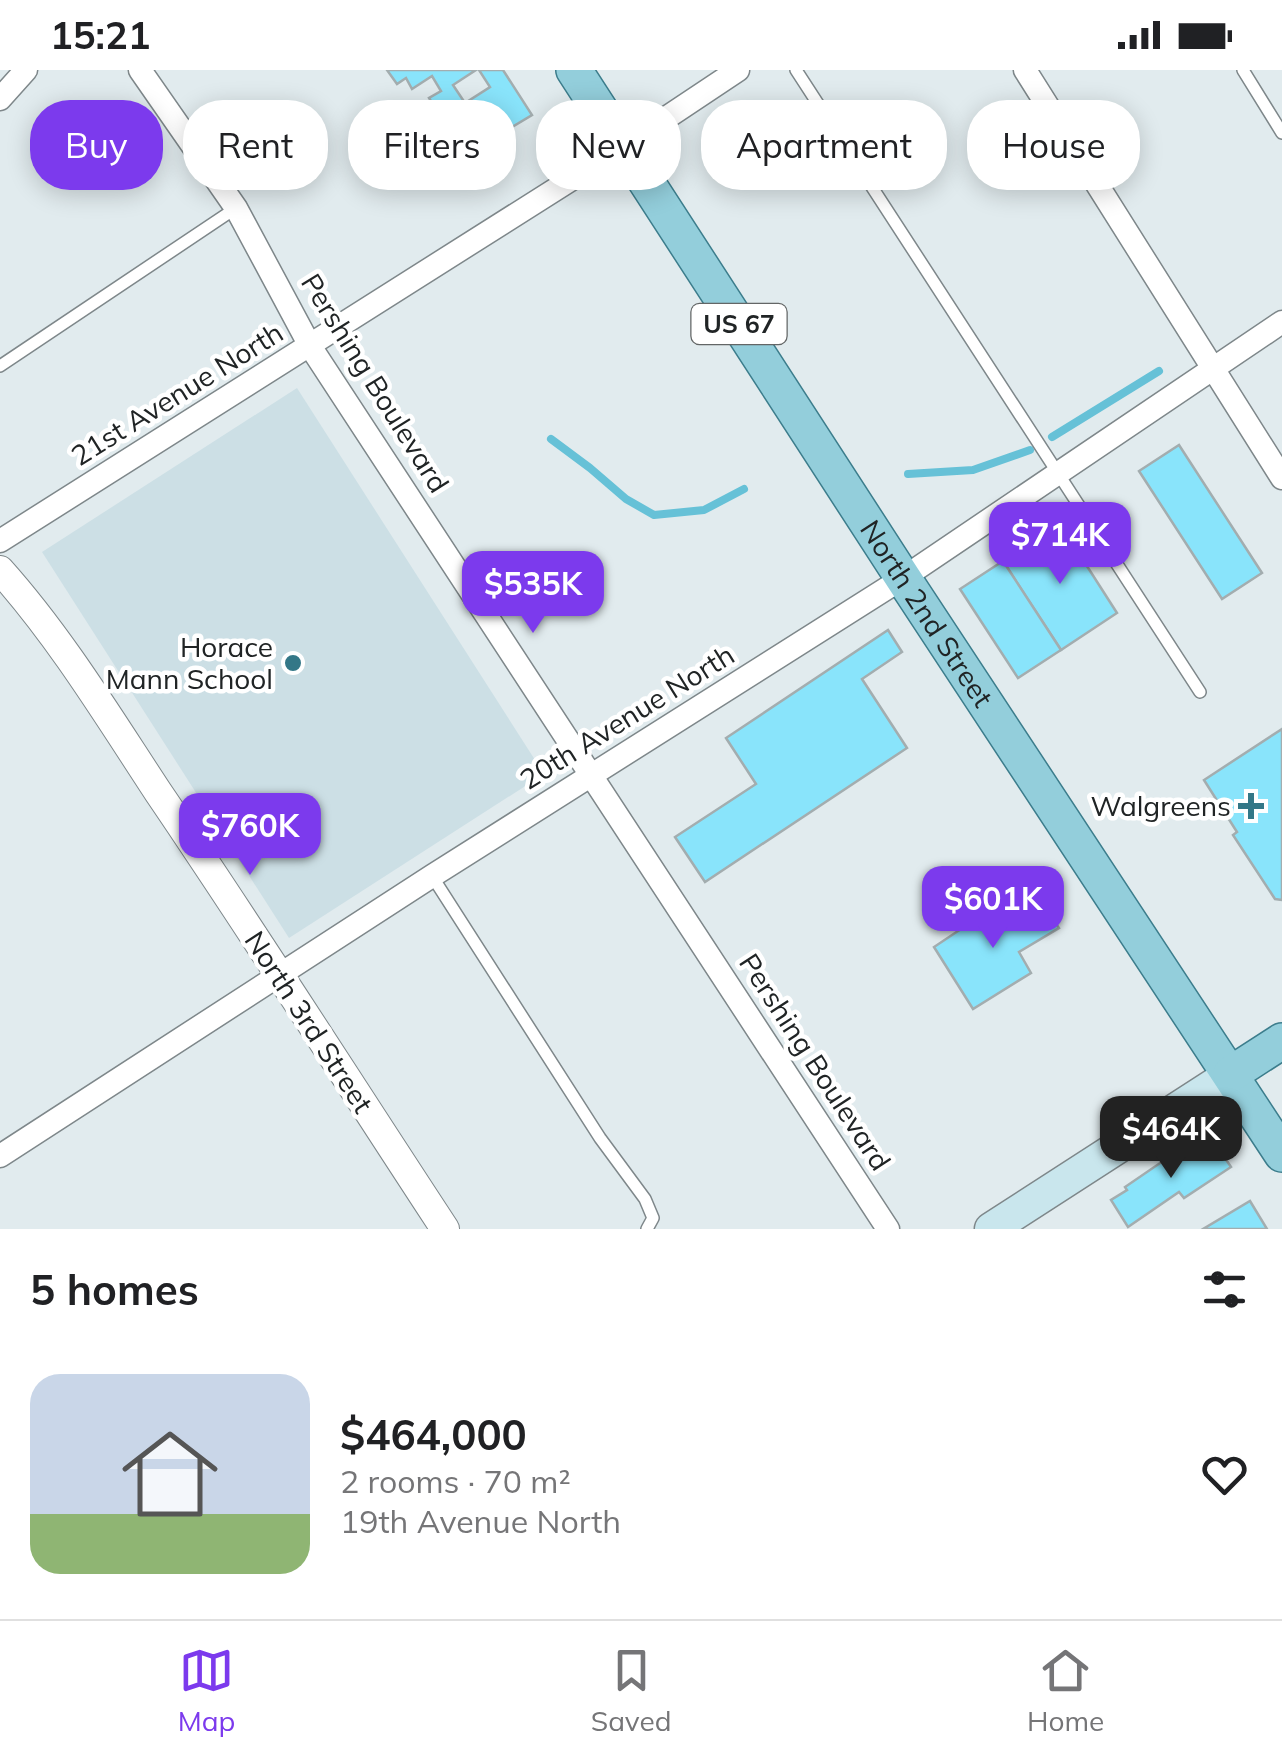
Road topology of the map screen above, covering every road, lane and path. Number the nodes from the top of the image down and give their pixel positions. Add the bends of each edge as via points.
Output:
1 (26, 70) edge
2 (140, 70) edge
3 (574, 70) edge
4 (738, 70) edge
5 (796, 70) edge
6 (1025, 70) edge
7 (1243, 70) edge
8 (0, 99) edge
9 (594, 100) edge
10 (681, 108) edge
11 (1282, 133) edge
12 (555, 190) edge
13 (652, 190) edge
14 (236, 208) junction
15 (1282, 322) edge
16 (310, 346) junction
17 (0, 366) edge
18 (1213, 369) junction
19 (1060, 472) junction
20 (1282, 478) edge
21 (0, 541) edge
22 (0, 570) edge
23 (903, 578) junction
24 (1200, 692) dead end
25 (592, 774) junction
26 (432, 876) junction
27 (279, 977) junction
28 (1282, 1041) edge
29 (1232, 1074) junction
30 (1282, 1154) edge
31 (0, 1156) edge
32 (445, 1229) edge
33 (647, 1229) edge
34 (888, 1229) edge
35 (991, 1229) edge

1 - 8 street
2 - 14 street, Pershing Boulevard
3 - 9 main road, North 2nd Street / US 67
4 - 10 street, 21st Avenue North
5 - 19 lane
6 - 18 street
7 - 11 lane
12 - 16 street, 21st Avenue North
13 - 23 main road, North 2nd Street / US 67
14 - 16 street, Pershing Boulevard
14 - 17 lane
15 - 18 street, 20th Avenue North
16 - 21 street, 21st Avenue North
16 - 25 street, Pershing Boulevard
18 - 19 street, 20th Avenue North
18 - 20 street
19 - 23 street, 20th Avenue North
19 - 24 lane
22 - 27 street, North 3rd Street via 79,673
23 - 25 street, 20th Avenue North
23 - 29 main road, North 2nd Street / US 67
25 - 26 street, 20th Avenue North
25 - 34 street, Pershing Boulevard
26 - 27 street, 20th Avenue North
26 - 33 lane via 645,1199 653,1218
27 - 31 street, 20th Avenue North
27 - 32 street, North 3rd Street
28 - 29 main road
29 - 30 main road, North 2nd Street / US 67
29 - 35 main road

